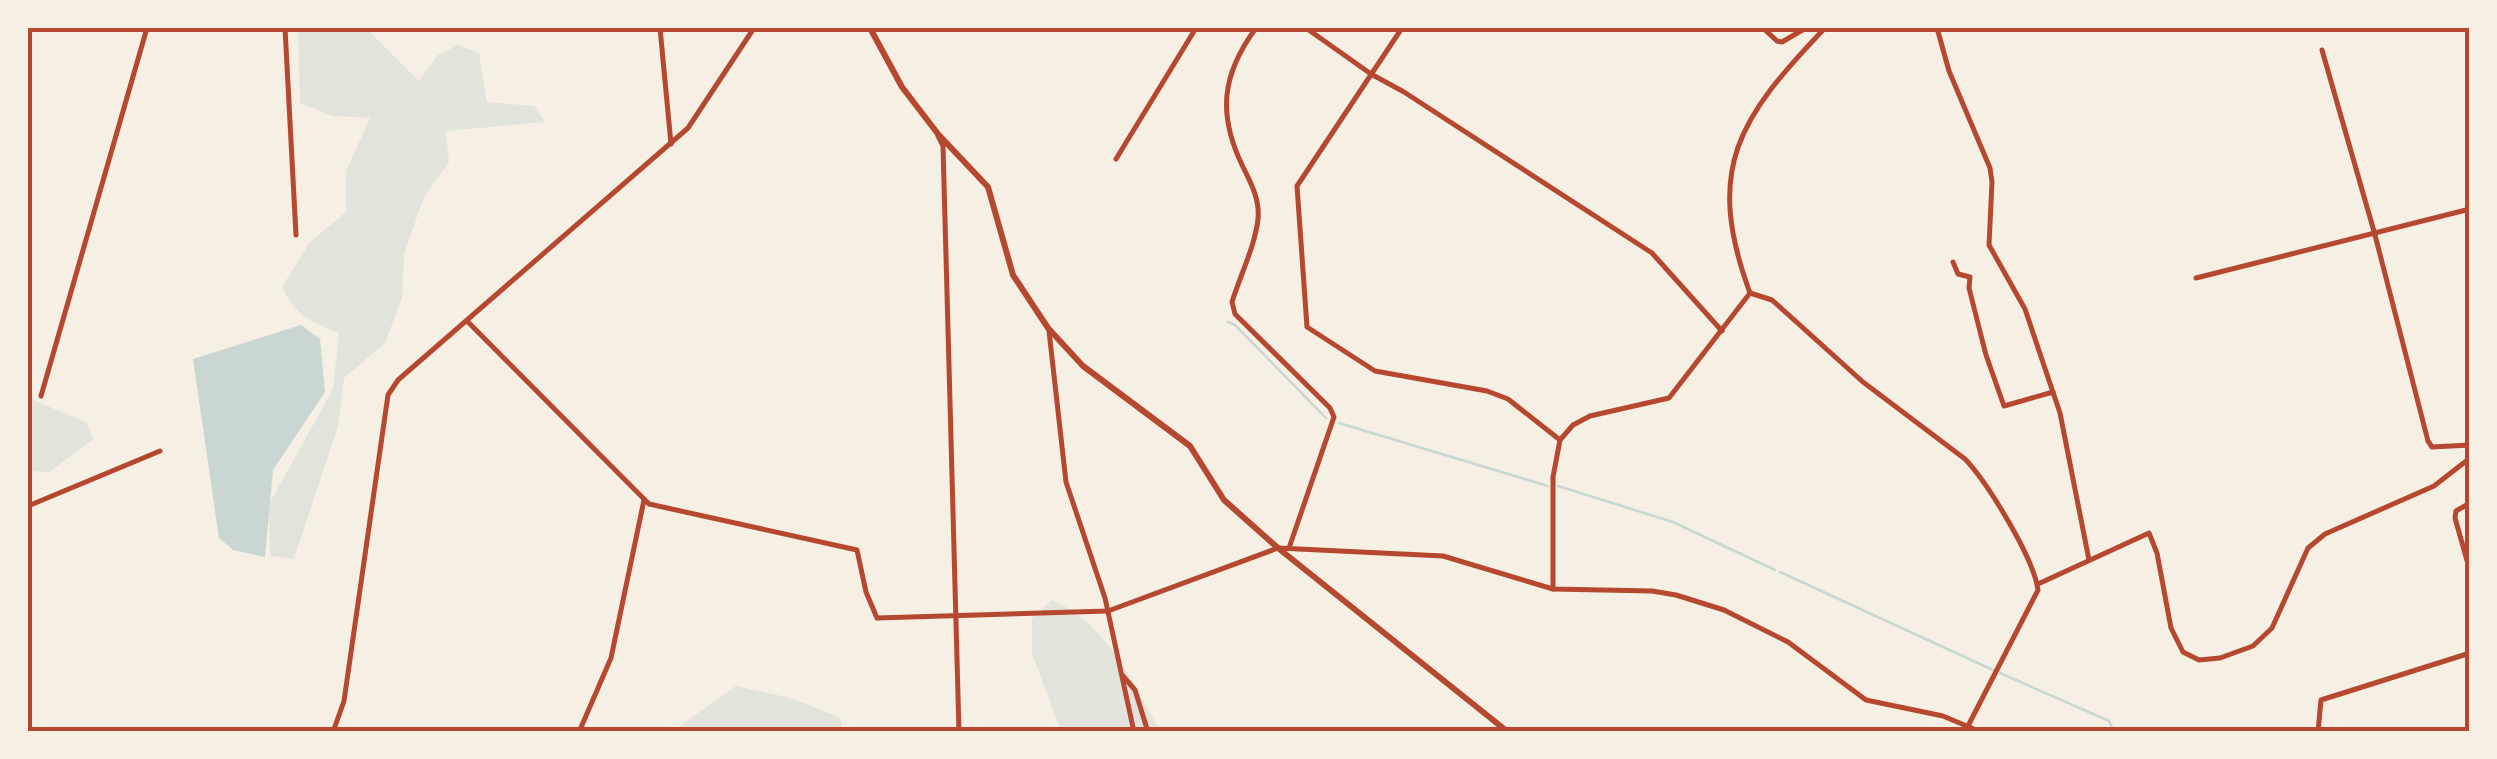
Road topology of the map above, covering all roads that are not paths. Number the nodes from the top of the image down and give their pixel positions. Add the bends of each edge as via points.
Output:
1 (146, 28) edge
2 (285, 28) edge
3 (660, 28) edge
4 (754, 28) edge
5 (870, 28) edge
6 (1196, 28) edge
7 (1256, 28) edge
8 (1306, 28) edge
9 (1402, 28) edge
10 (1763, 28) edge
11 (1806, 28) edge
12 (1825, 28) edge
13 (1937, 28) edge
14 (2322, 50) dead end
15 (1371, 74) junction
16 (938, 134) junction
17 (671, 144) junction
18 (1116, 159) dead end
19 (2470, 209) edge
20 (296, 235) dead end
21 (2375, 235) junction
22 (1953, 262) dead end
23 (2196, 278) dead end
24 (1750, 293) junction
25 (468, 322) junction
26 (1048, 328) junction
27 (1722, 331) junction
28 (2052, 392) junction
29 (40, 396) dead end
30 (1560, 440) junction
31 (2470, 445) edge
32 (160, 451) dead end
33 (2470, 458) edge
34 (644, 500) junction
35 (2470, 503) edge
36 (28, 506) edge
37 (1278, 548) junction
38 (1289, 548) junction
39 (2089, 560) junction
40 (2470, 571) edge
41 (2038, 584) junction
42 (1553, 589) junction
43 (1108, 611) junction
44 (956, 617) junction
45 (2470, 654) edge
46 (1122, 673) junction
47 (1969, 724) junction
48 (333, 732) edge
49 (579, 732) edge
50 (959, 732) edge
51 (1134, 732) edge
52 (1148, 732) edge
53 (1508, 732) edge
54 (1981, 732) edge
55 (2318, 732) edge

1 - 29 street
2 - 20 street
3 - 17 street
4 - 17 street
5 - 16 main road
6 - 18 street
7 - 38 street via 1236,56 1225,115 1255,190 1258,218 1232,302 1235,314 1334,417
8 - 15 street
9 - 15 street
10 - 11 street via 1782,42
12 - 24 street via 1764,99 1738,142 1728,222
13 - 28 street via 1990,168 1990,244 2025,309
14 - 21 street
15 - 27 street via 1652,253
15 - 30 street via 1298,186 1307,328 1374,371 1508,399
16 - 26 main road via 988,187 1013,275
16 - 44 street
17 - 25 street
19 - 21 street
21 - 23 street
21 - 31 street via 2428,441 2432,447
22 - 28 street via 1958,274 1970,276 2004,406
24 - 27 street
24 - 41 street via 1772,300 1976,470
25 - 34 street
25 - 48 street via 388,396 344,700
26 - 37 main road via 1083,366 1190,446 1224,500
26 - 43 street via 1066,482
27 - 30 street via 1669,398 1590,416
28 - 39 street
30 - 42 street via 1553,477
32 - 36 street
33 - 39 street via 2434,486 2325,534 2308,548 2272,628 2253,646 2220,658 2199,660 2183,652 2149,533
34 - 44 street via 857,550 877,618
34 - 49 street via 611,658
35 - 40 street via 2455,518
37 - 38 street
37 - 43 street
37 - 53 main road
38 - 42 street via 1443,556
39 - 41 street
41 - 47 street
42 - 47 street via 1652,591 1724,610 1788,642 1866,700
43 - 44 street
43 - 46 street
44 - 50 street
45 - 55 street via 2321,700
46 - 51 street
46 - 52 street via 1135,690
47 - 54 street

